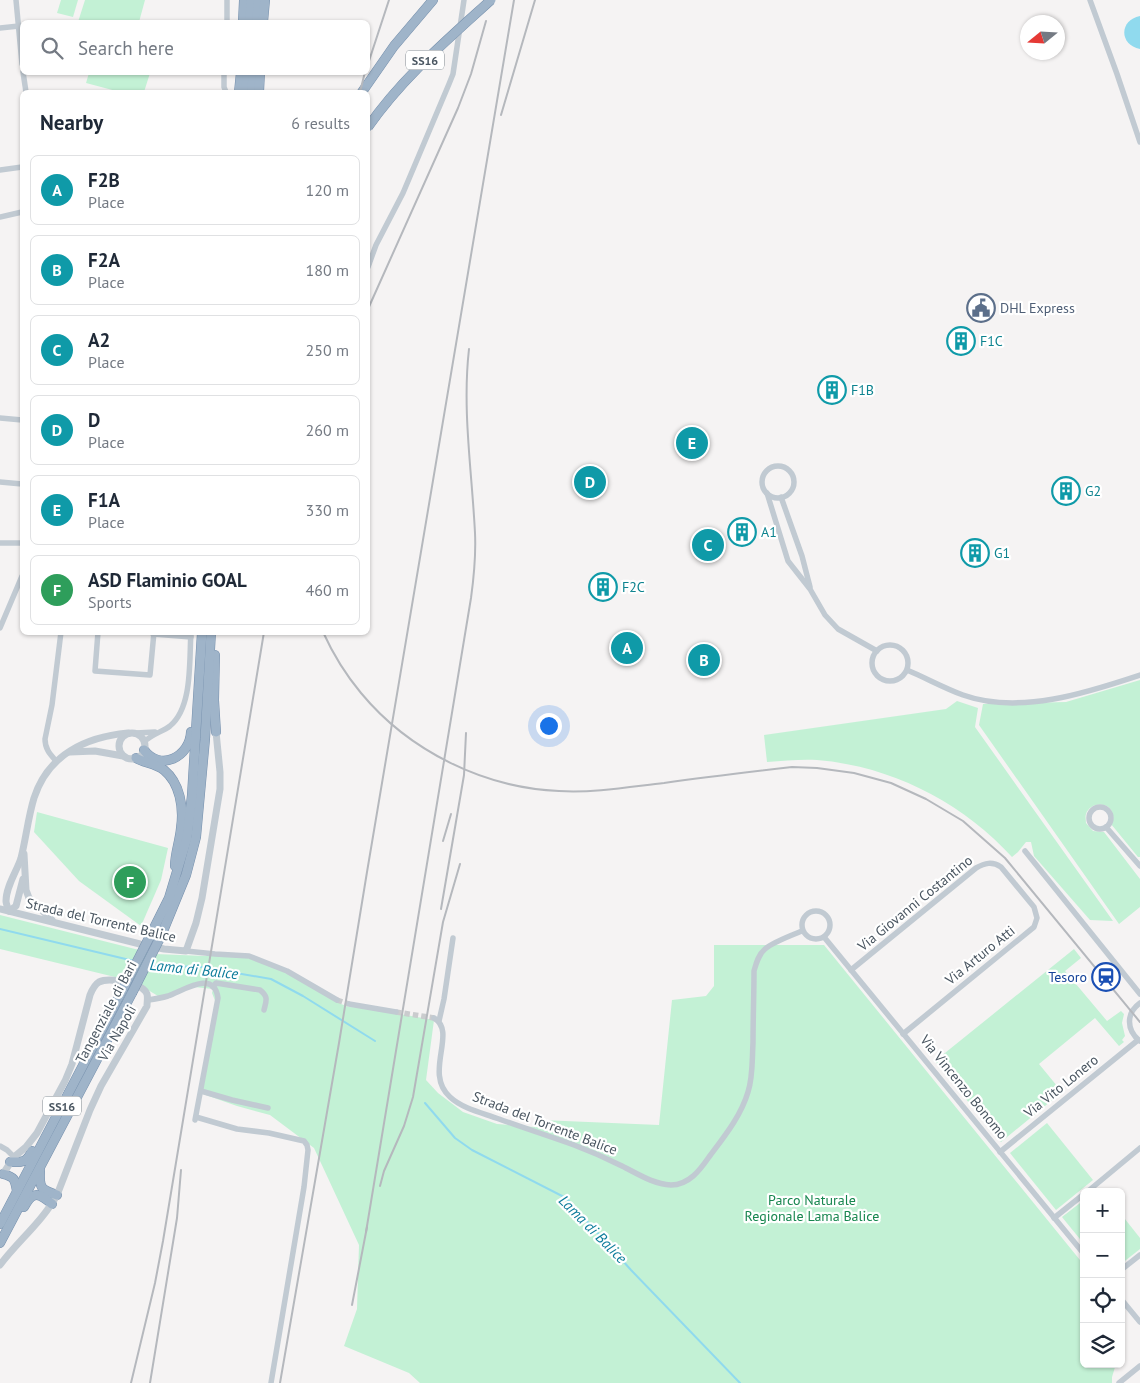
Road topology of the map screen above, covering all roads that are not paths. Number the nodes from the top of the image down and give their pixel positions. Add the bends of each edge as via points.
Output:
1 (16, 0) edge
2 (228, 0) edge
3 (244, 0) edge
4 (251, 0) edge
5 (258, 0) edge
6 (265, 0) edge
7 (433, 0) edge
8 (464, 0) edge
9 (491, 0) edge
10 (1090, 0) edge
11 (227, 20) edge
12 (243, 20) edge
13 (250, 20) edge
14 (257, 20) edge
15 (263, 20) edge
16 (18, 26) junction
17 (0, 28) edge
18 (20, 45) edge
19 (23, 75) edge
20 (224, 75) edge
21 (240, 75) edge
22 (247, 75) edge
23 (254, 75) edge
24 (260, 75) edge
25 (26, 90) edge
26 (225, 90) edge
27 (239, 90) edge
28 (246, 90) edge
29 (252, 90) edge
30 (259, 90) edge
31 (363, 90) edge
32 (370, 124) edge
33 (1140, 142) edge
34 (20, 167) edge
35 (0, 170) edge
36 (20, 212) edge
37 (0, 217) edge
38 (370, 262) edge
39 (0, 418) edge
40 (20, 420) edge
41 (0, 482) edge
42 (20, 484) edge
43 (767, 493) junction
44 (780, 497) junction
45 (0, 543) edge
46 (20, 543) edge
47 (20, 580) edge
48 (810, 589) junction
49 (2, 616) edge
50 (0, 628) edge
51 (61, 635) edge
52 (98, 635) edge
53 (153, 635) edge
54 (191, 635) edge
55 (212, 635) edge
56 (212, 635) edge
57 (202, 636) edge
58 (877, 651) junction
59 (907, 670) junction
60 (1140, 675) edge
61 (157, 732) junction
62 (216, 732) joint
63 (128, 733) junction
64 (136, 734) junction
65 (144, 746) junction
66 (69, 752) junction
67 (123, 756) junction
68 (136, 758) junction
69 (56, 761) junction
70 (1106, 827) dead end
71 (24, 846) junction
72 (1025, 851) dead end
73 (1140, 866) edge
74 (24, 874) junction
75 (11, 882) junction
76 (174, 883) junction
77 (1016, 886) joint
78 (0, 892) edge
79 (0, 909) edge
80 (10, 911) junction
81 (54, 922) junction
82 (802, 931) junction
83 (824, 937) junction
84 (453, 938) dead end
85 (186, 951) junction
86 (852, 970) junction
87 (213, 987) junction
88 (1140, 994) edge
89 (148, 1000) junction
90 (337, 1000) tunnel mouth
91 (1140, 1003) edge
92 (350, 1004) tunnel mouth
93 (264, 1010) dead end
94 (396, 1012) tunnel mouth
95 (904, 1034) junction
96 (1139, 1040) edge
97 (201, 1091) junction
98 (268, 1108) dead end
99 (48, 1132) junction
100 (0, 1146) edge
101 (1140, 1148) edge
102 (1000, 1152) junction
103 (12, 1159) junction
104 (40, 1166) junction
105 (1, 1178) edge
106 (1091, 1188) edge
107 (17, 1191) junction
108 (1080, 1197) edge
109 (54, 1200) junction
110 (1054, 1218) junction
111 (4, 1226) edge
112 (0, 1242) edge
113 (1080, 1249) edge
114 (1140, 1255) edge
115 (0, 1265) edge
116 (1125, 1267) edge
117 (1125, 1304) edge
118 (1140, 1322) edge
119 (1140, 1366) edge
120 (270, 1383) edge
121 (1119, 1383) edge

1 - 16 street
2 - 11 street
3 - 12 highway
4 - 13 highway
5 - 14 highway
6 - 15 highway
7 - 31 highway, SS16 via 394,46
8 - 38 street via 450,84
9 - 32 highway, SS16, bridge via 418,66
10 - 33 street
16 - 17 street
16 - 18 street
19 - 25 street
20 - 26 street
21 - 27 highway
22 - 28 highway
23 - 29 highway
24 - 30 highway
34 - 35 street
36 - 37 street
39 - 40 street
41 - 42 street
43 - 44 street
43 - 44 street via 762,482 766,472 774,466 782,466 789,471 793,484 788,493
43 - 48 street via 788,561
44 - 48 street via 802,556
45 - 46 street
47 - 49 street
48 - 58 street via 825,615 838,629
49 - 50 street
51 - 69 street via 45,739 47,751
52 - 53 street via 95,671 150,675
54 - 61 street via 184,706 169,727
55 - 62 highway
56 - 104 highway, Tangenziale di Bari / SS16, bridge via 198,818 191,858 180,892 132,993
57 - 65 highway via 196,658 191,740 175,757 160,760 148,755
57 - 76 highway, Tangenziale di Bari / SS16 via 190,811
58 - 59 street via 885,646 900,648 908,660
58 - 59 street via 872,668 878,678 895,681
59 - 60 street via 963,695 1018,703 1050,700
61 - 64 street
61 - 65 street
62 - 85 street via 220,789 202,898
63 - 64 street
63 - 66 street via 90,740
63 - 67 street via 121,738 119,745
64 - 65 street
65 - 68 street
66 - 67 street via 95,751
66 - 69 street
67 - 68 street
68 - 76 highway via 164,771 180,799 182,822 175,856
69 - 71 street via 35,797
70 - 73 street
71 - 74 street
71 - 75 street
72 - 88 street
74 - 80 street via 16,906
74 - 81 street via 29,898
75 - 78 street
75 - 80 street via 6,902
76 - 99 highway, Tangenziale di Bari / SS16, bridge via 149,938
77 - 86 street, Via Giovanni Costantino via 1001,867 987,863 981,865
77 - 95 street, Via Arturo Atti via 1037,913 1034,927
79 - 80 street, Strada del Torrente Balice
80 - 81 street, Strada del Torrente Balice
81 - 85 street, Strada del Torrente Balice via 140,944
82 - 83 street via 812,939
82 - 83 street via 804,917 817,911 829,919 829,929
82 - 84 street, Strada del Torrente Balice via 765,949 757,960 749,1092 738,1116 700,1170 688,1180 673,1185 653,1182 588,1150 476,1111 448,1096 438,1071 444,1031 437,1020 444,999
83 - 86 street, Via Vincenzo Bonomo
85 - 90 street, Strada del Torrente Balice via 249,956 287,971
86 - 95 street, Via Vincenzo Bonomo
87 - 89 street via 195,984 168,996
87 - 93 street via 216,983 260,990 265,994
87 - 97 street via 218,998
89 - 103 street, Via Napoli via 143,989 132,984 106,980 94,986 69,1072 37,1133
89 - 109 street, Via Napoli via 101,1086
91 - 96 street via 1130,1014 1129,1021 1133,1034
92 - 94 street
95 - 102 street, Via Vincenzo Bonomo
96 - 102 street, Via Vito Lonero
97 - 98 street
97 - 120 street via 196,1118 304,1141 307,1145 304,1187
99 - 103 highway via 40,1138 28,1160
99 - 107 highway, Tangenziale di Bari / SS16
100 - 103 street
101 - 106 street
102 - 110 street, Via Vincenzo Bonomo
103 - 105 street, Via Napoli
104 - 109 highway via 41,1187
104 - 111 highway, Tangenziale di Bari / SS16
105 - 107 highway via 13,1178
107 - 111 highway, Tangenziale di Bari / SS16
108 - 110 street
109 - 111 highway via 32,1196 17,1220
109 - 115 street, Via Napoli
110 - 113 street, Via Vincenzo Bonomo
111 - 112 highway, Tangenziale di Bari / SS16
114 - 116 street
117 - 118 street
119 - 121 street

